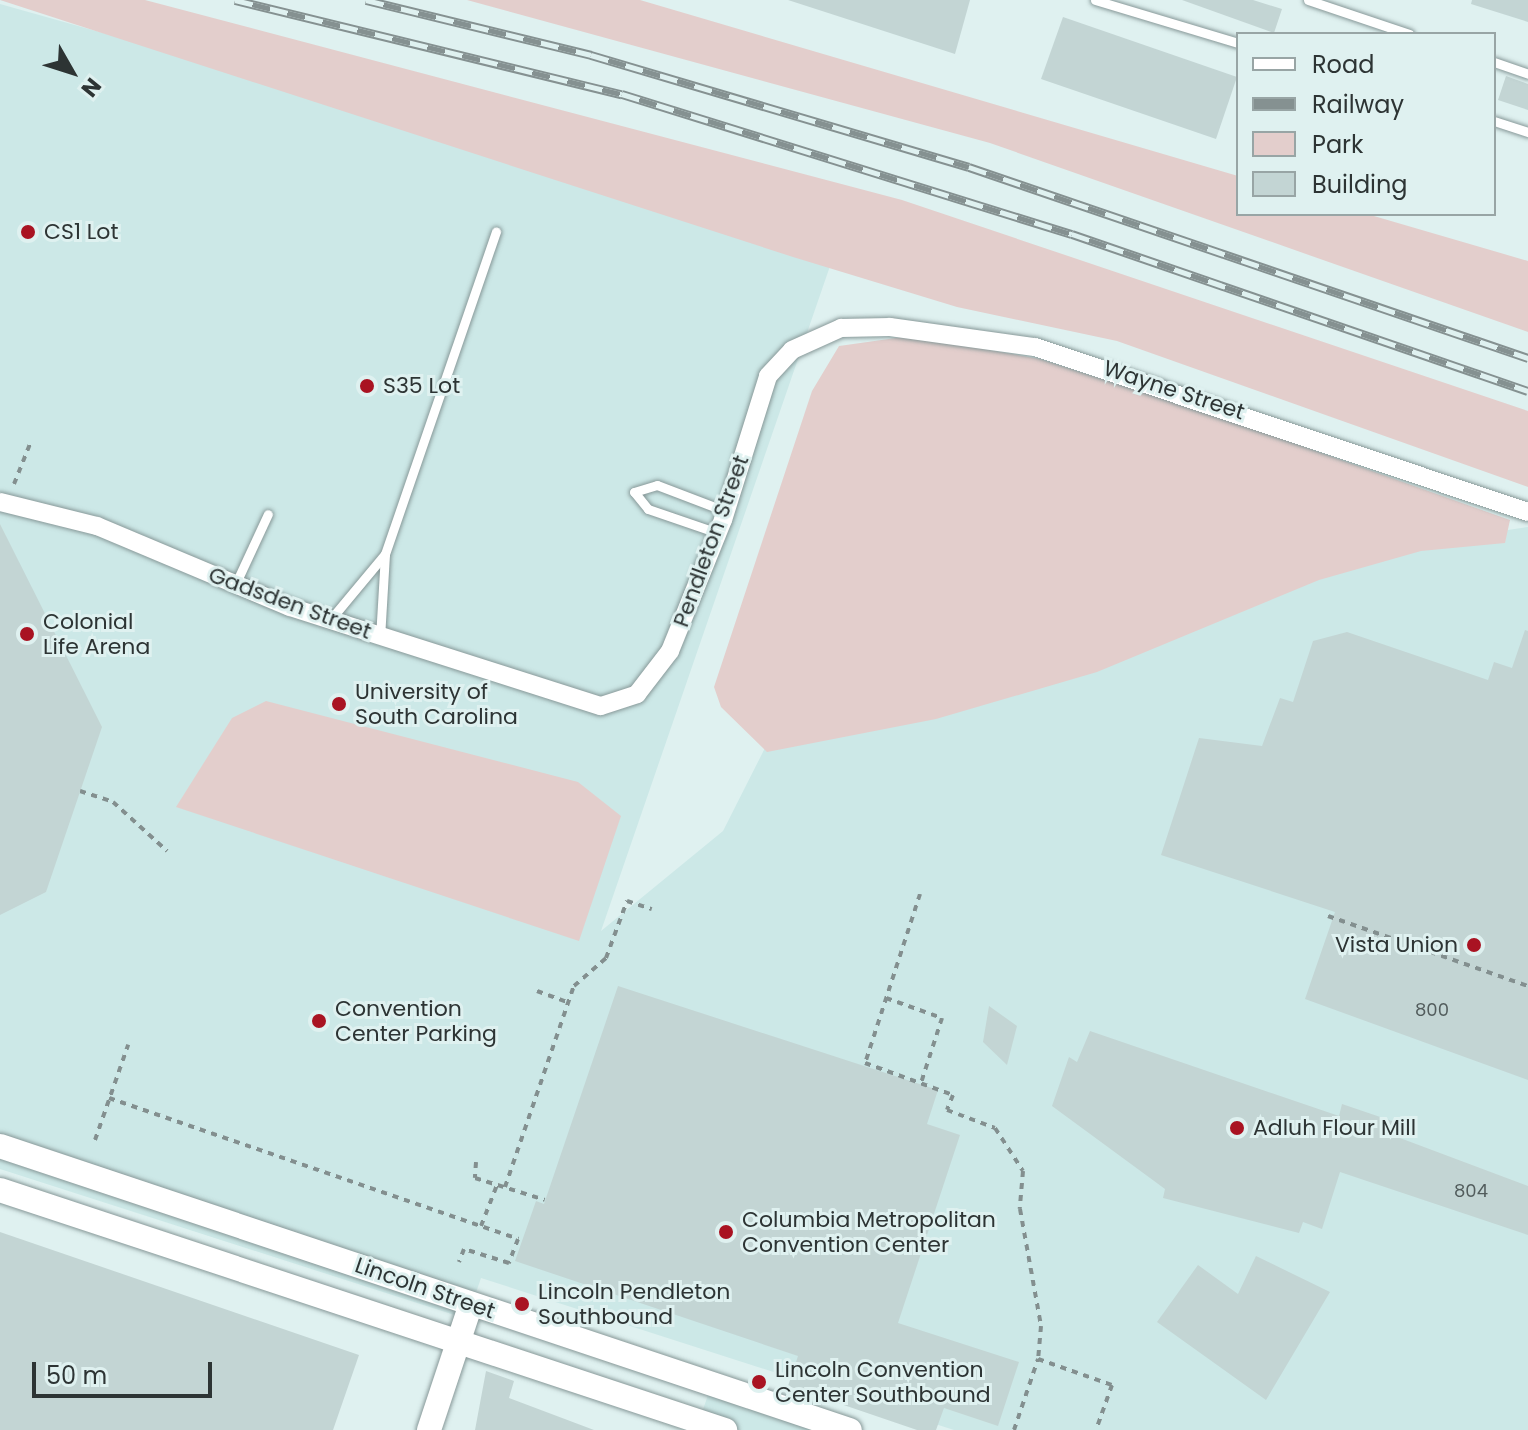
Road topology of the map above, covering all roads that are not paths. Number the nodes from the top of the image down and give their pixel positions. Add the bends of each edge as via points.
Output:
1 (1095, 0) edge
2 (1308, 0) edge
3 (1403, 32) edge
4 (1236, 42) edge
5 (1496, 63) edge
6 (1528, 74) edge
7 (1496, 122) edge
8 (1528, 132) edge
9 (496, 232) dead end
10 (809, 339) joint
11 (0, 502) edge
12 (725, 511) junction
13 (1528, 512) edge
14 (268, 514) dead end
15 (718, 533) junction
16 (385, 554) junction
17 (235, 585) junction
18 (330, 620) junction
19 (380, 637) junction
20 (581, 705) joint
21 (0, 1146) edge
22 (0, 1190) edge
23 (471, 1304) junction
24 (459, 1340) junction
25 (429, 1430) edge
26 (725, 1430) edge
27 (850, 1430) edge

1 - 4 lane
2 - 3 lane
5 - 6 lane
7 - 8 lane
9 - 16 lane
10 - 12 street, Pendleton Street via 768,376
10 - 13 street, Wayne Street via 849,328 948,332 1035,347
11 - 17 street, Gadsden Street via 97,526
12 - 15 street, Pendleton Street
12 - 15 lane via 657,485 634,492 648,509
14 - 17 lane
15 - 20 street, Pendleton Street via 658,673 626,700
16 - 18 lane
16 - 19 lane
17 - 18 street, Gadsden Street
18 - 19 street, Gadsden Street
19 - 20 street, Gadsden Street
21 - 23 street, Lincoln Street
22 - 24 street, Lincoln Street
23 - 24 street
23 - 27 street, Lincoln Street
24 - 25 street
24 - 26 street, Lincoln Street

